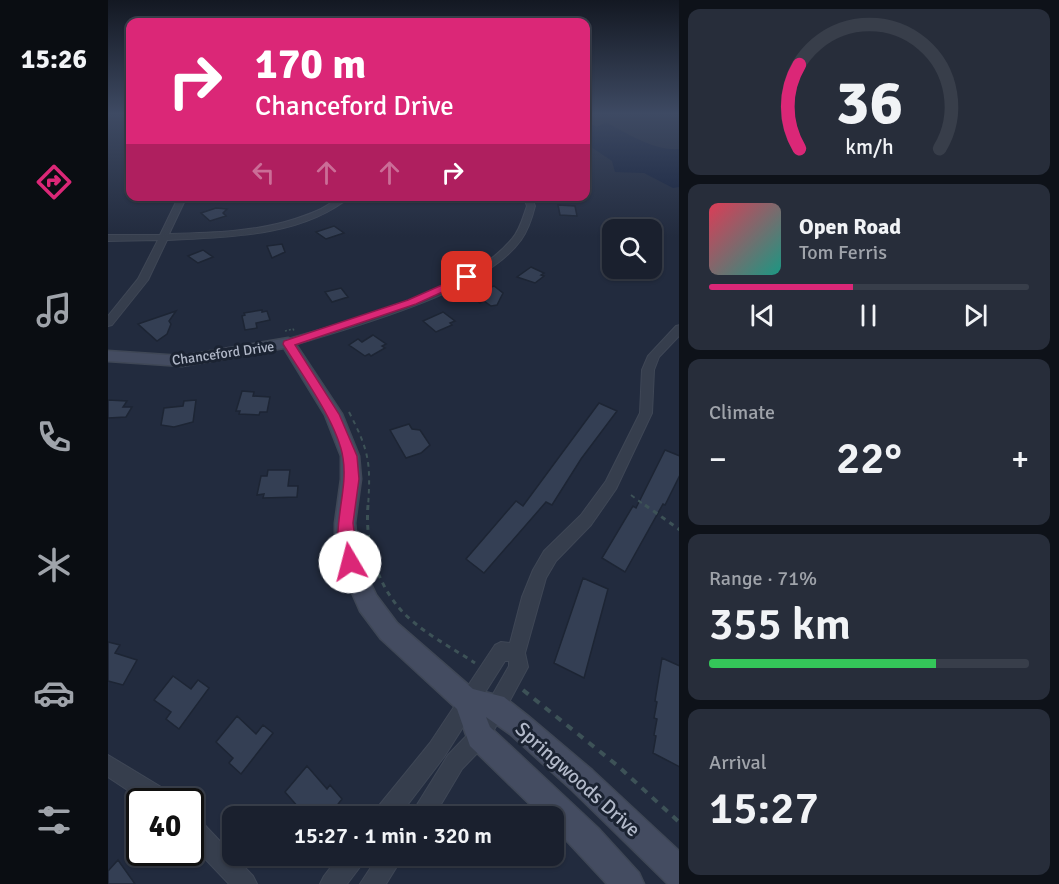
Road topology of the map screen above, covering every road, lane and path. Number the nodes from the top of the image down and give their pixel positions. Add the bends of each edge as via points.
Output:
1 (179, 201) edge
2 (339, 201) edge
3 (529, 201) edge
4 (165, 236) junction
5 (108, 238) edge
6 (108, 323) edge
7 (679, 329) edge
8 (290, 338) junction
9 (108, 356) edge
10 (344, 404) dead end
11 (630, 495) dead end
12 (679, 529) edge
13 (516, 653) junction
14 (486, 674) junction
15 (501, 696) junction
16 (467, 701) junction
17 (480, 736) junction
18 (108, 765) edge
19 (143, 788) edge
20 (393, 806) edge
21 (427, 806) edge
22 (679, 823) edge
23 (204, 841) edge
24 (346, 866) edge
25 (385, 866) edge
26 (679, 873) edge
27 (245, 884) edge
28 (332, 884) edge
29 (372, 884) edge
30 (628, 884) edge

1 - 4 street
2 - 4 street via 318,215 276,226
3 - 8 street, Chanceford Drive via 531,206 522,232 486,268 412,302
4 - 5 street
4 - 6 street via 143,280
7 - 13 street via 651,363 646,382 646,413 611,485 586,519 550,556 539,575
8 - 9 street, Chanceford Drive via 227,355 182,361
8 - 16 street, Springwoods Drive via 333,414 350,456 346,544 368,603 389,631
10 - 14 path via 365,443 370,471 366,530 377,573 400,609
11 - 12 path
13 - 14 street via 501,651
13 - 15 street via 519,667
14 - 16 street
15 - 16 street
15 - 17 street
15 - 22 path via 522,689 538,700
15 - 26 street, Springwoods Drive
16 - 17 street, Springwoods Drive
16 - 20 street via 437,750
17 - 21 street via 455,762
17 - 30 street, Springwoods Drive
18 - 19 street
23 - 27 street
24 - 28 street
25 - 29 street

